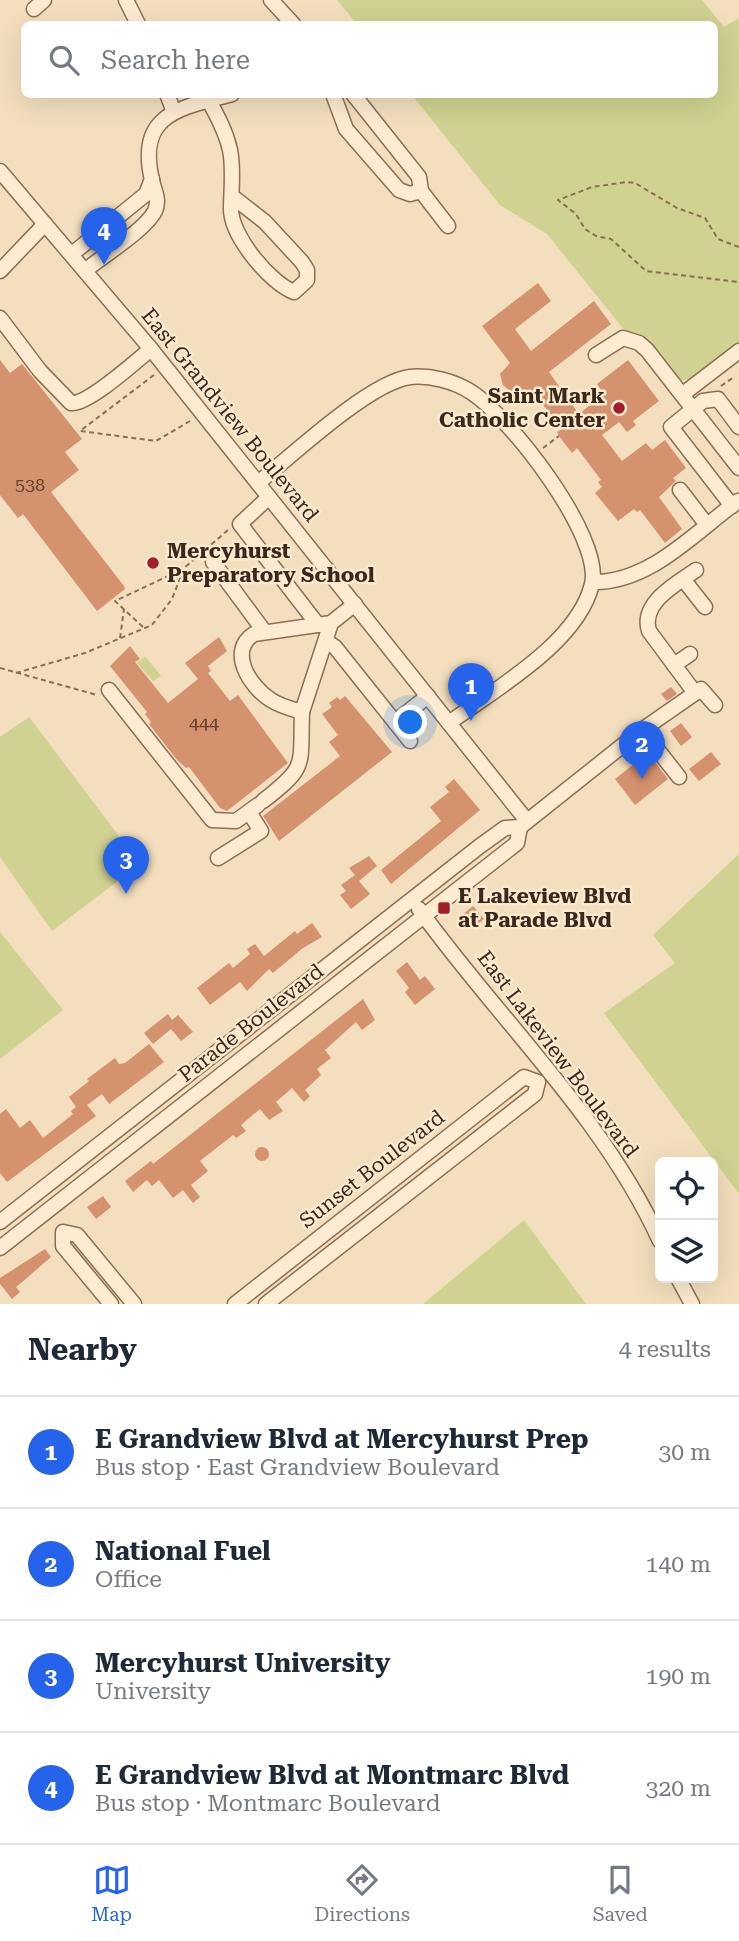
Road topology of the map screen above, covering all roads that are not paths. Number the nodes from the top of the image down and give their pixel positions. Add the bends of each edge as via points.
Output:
1 (126, 0) edge
2 (271, 0) edge
3 (136, 21) edge
4 (290, 21) edge
5 (169, 98) edge
6 (219, 98) edge
7 (334, 98) edge
8 (356, 98) edge
9 (209, 101) junction
10 (174, 112) junction
11 (0, 171) edge
12 (152, 179) junction
13 (421, 191) junction
14 (233, 197) junction
15 (45, 223) junction
16 (448, 226) dead end
17 (72, 254) junction
18 (86, 270) junction
19 (0, 271) edge
20 (0, 318) edge
21 (151, 349) junction
22 (739, 351) edge
23 (596, 355) dead end
24 (683, 394) junction
25 (695, 408) junction
26 (739, 427) edge
27 (739, 468) edge
28 (258, 483) junction
29 (680, 490) dead end
30 (269, 497) junction
31 (736, 503) edge
32 (707, 525) junction
33 (213, 562) dead end
34 (696, 570) dead end
35 (683, 579) junction
36 (593, 582) junction
37 (355, 604) junction
38 (705, 607) dead end
39 (325, 624) junction
40 (264, 631) junction
41 (326, 641) junction
42 (690, 654) dead end
43 (674, 665) junction
44 (695, 693) junction
45 (114, 696) road end
46 (428, 696) junction
47 (715, 705) dead end
48 (302, 712) junction
49 (395, 722) junction
50 (449, 723) junction
51 (642, 730) junction
52 (410, 741) dead end
53 (671, 772) dead end
54 (257, 806) junction
55 (524, 824) junction
56 (218, 858) dead end
57 (412, 899) junction
58 (423, 915) junction
59 (544, 1077) junction
60 (35, 1195) junction
61 (47, 1211) junction
62 (0, 1222) edge
63 (63, 1232) junction
64 (655, 1232) edge
65 (0, 1248) edge
66 (681, 1283) edge
67 (111, 1304) edge
68 (134, 1304) edge
69 (235, 1304) edge
70 (266, 1304) edge
71 (692, 1304) edge

1 - 3 street
2 - 4 street
5 - 10 street
6 - 9 street
7 - 13 street via 346,129 399,190
8 - 13 street via 419,177
9 - 10 street
9 - 14 street via 227,136
10 - 12 street via 161,120 150,137
11 - 15 street, East Grandview Boulevard
12 - 17 street via 146,194
12 - 18 street via 157,203 151,217
13 - 16 street
14 - 14 street via 230,211 243,243 273,279 294,292 300,288 307,280 302,262 265,222
15 - 17 street, East Grandview Boulevard
15 - 19 street
17 - 18 street, East Grandview Boulevard
18 - 21 street, East Grandview Boulevard
20 - 21 street via 65,400 78,404
21 - 28 street, East Grandview Boulevard
22 - 24 street
23 - 24 street via 615,342 630,339 647,350
24 - 25 street
25 - 26 street via 703,401 718,399
25 - 27 street
25 - 31 street via 671,427
28 - 30 street, East Grandview Boulevard
28 - 36 street via 370,396 410,377 444,380 471,392 501,419 578,521 588,545
29 - 32 street
30 - 37 street, East Grandview Boulevard
30 - 39 street via 240,524
31 - 32 street
32 - 36 street via 641,570 615,581
33 - 40 street
34 - 35 street
35 - 38 street
35 - 43 street via 647,614 649,631
36 - 50 street via 582,609 559,639
37 - 39 street
37 - 46 street, East Grandview Boulevard
39 - 40 street
39 - 41 street
40 - 48 street via 245,640 242,665 267,697
41 - 48 street
41 - 49 street
42 - 43 street
43 - 44 street
44 - 47 street via 701,689
44 - 51 street
45 - 54 street via 212,820 236,821
46 - 49 street
46 - 50 street, East Grandview Boulevard
48 - 54 street via 300,766
49 - 52 street
50 - 55 street, East Grandview Boulevard
51 - 53 street
51 - 55 street
54 - 56 street via 261,831
55 - 57 street, Parade Boulevard via 505,828
55 - 58 street, Parade Boulevard via 517,843
57 - 58 street, East Lakeview Boulevard
57 - 60 street, Parade Boulevard
58 - 59 street, East Lakeview Boulevard
58 - 61 street, Parade Boulevard
59 - 64 street, East Lakeview Boulevard via 621,1170
59 - 69 street, Sunset Boulevard via 524,1077
59 - 70 street, Sunset Boulevard via 535,1094
60 - 61 street
60 - 62 street, Parade Boulevard
61 - 63 street
61 - 65 street, Parade Boulevard
63 - 67 street via 63,1245
63 - 68 street via 77,1235
66 - 71 street

